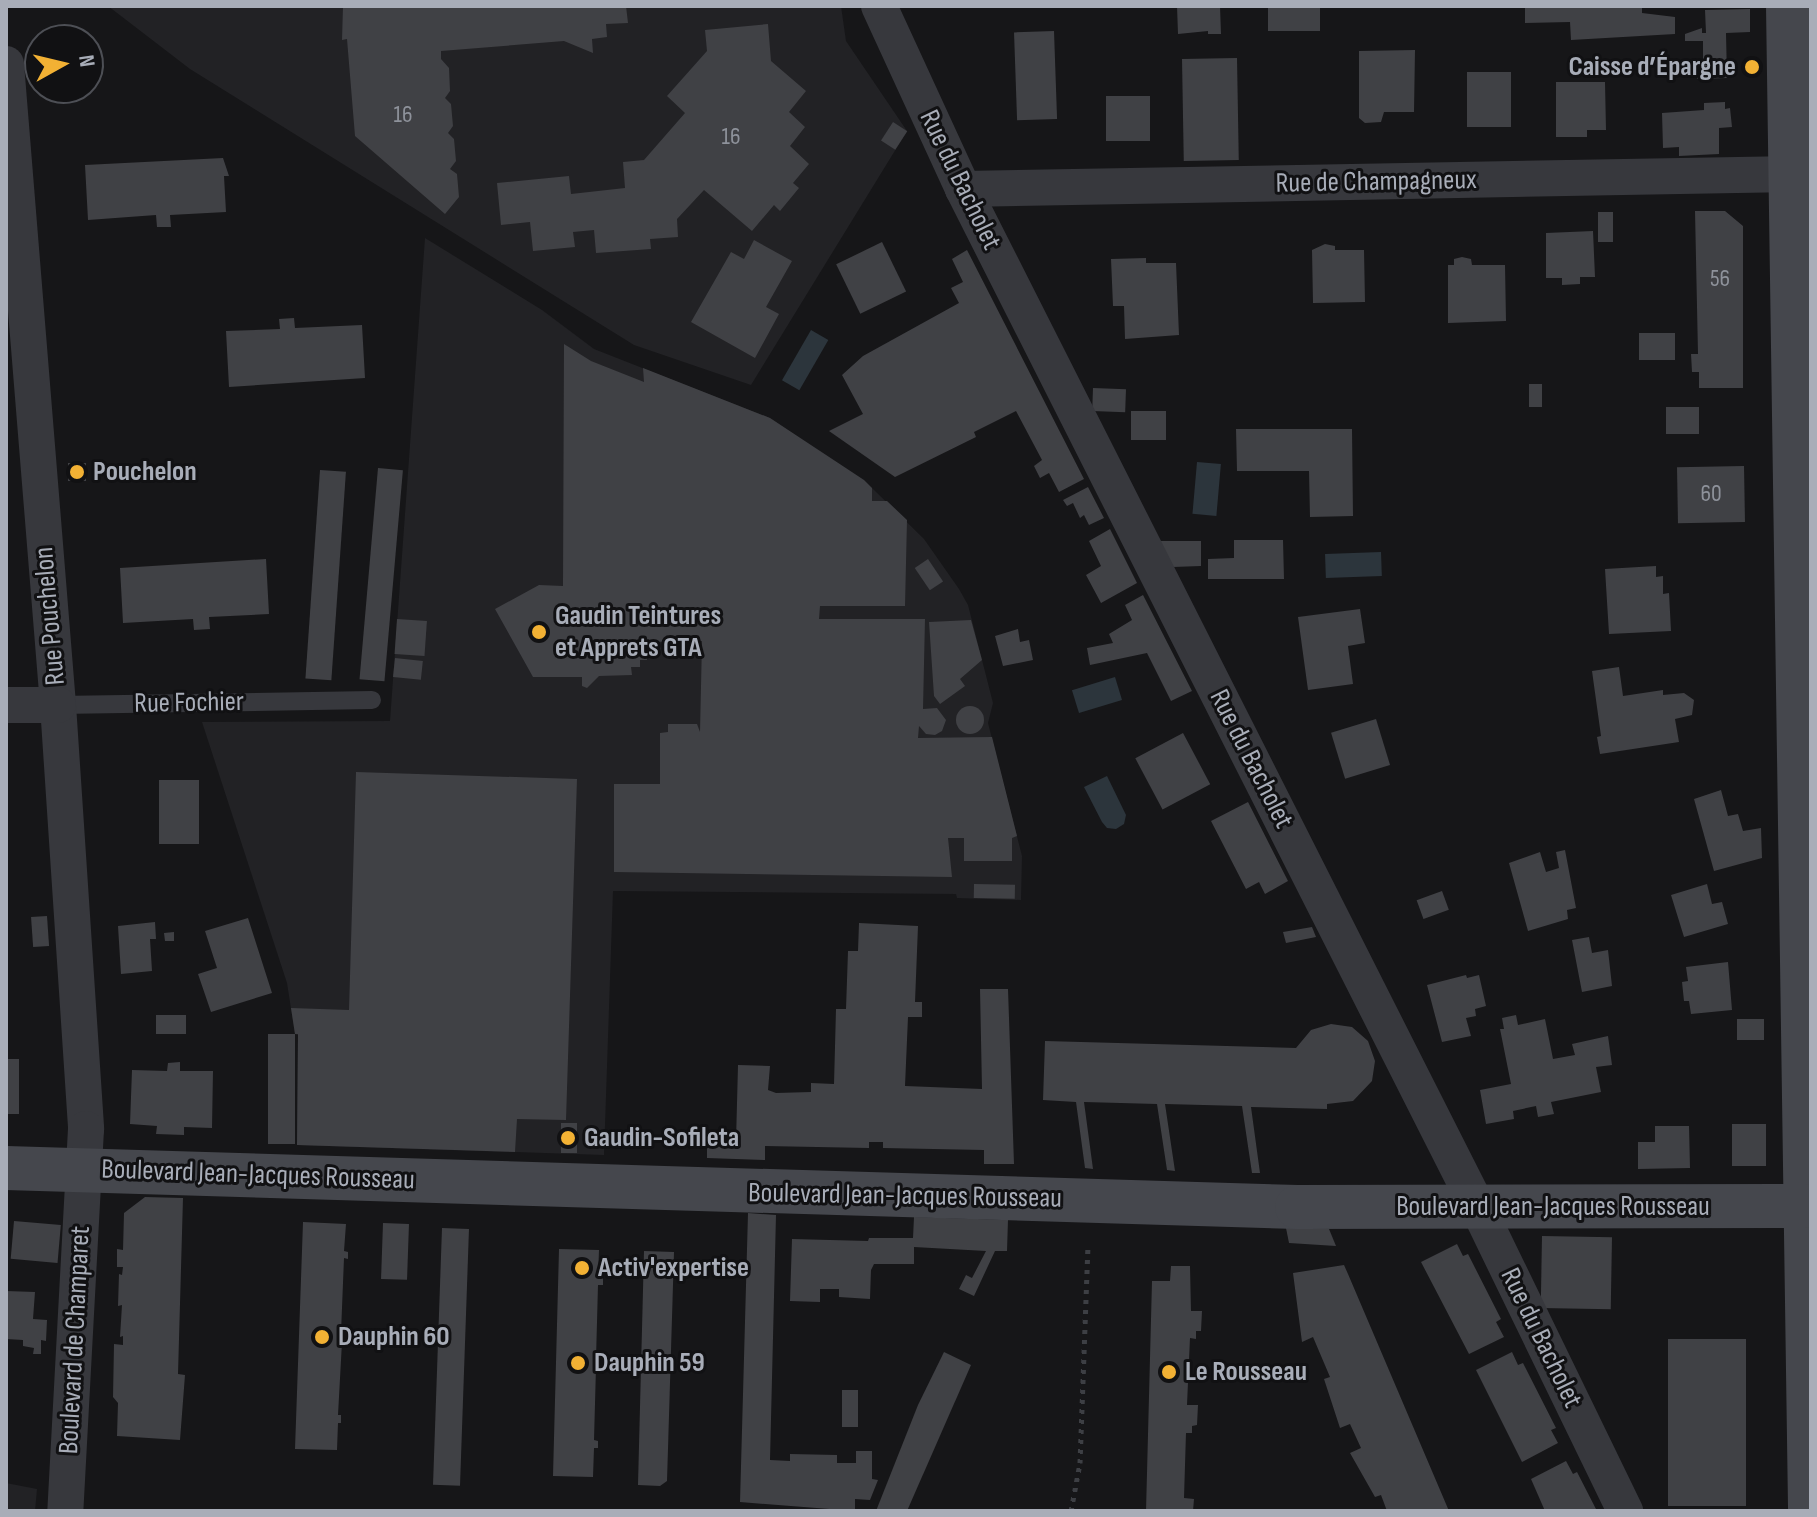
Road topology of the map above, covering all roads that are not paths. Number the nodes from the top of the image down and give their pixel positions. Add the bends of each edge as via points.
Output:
1 (879, 6) edge
2 (1788, 6) edge
3 (6, 64) edge
4 (1800, 99) edge
5 (1790, 174) junction
6 (963, 189) junction
7 (17, 374) edge
8 (1803, 540) edge
9 (372, 700) dead end
10 (6, 705) edge
11 (58, 705) junction
12 (6, 1168) edge
13 (84, 1169) junction
14 (1805, 1206) junction
15 (1478, 1208) junction
16 (65, 1511) edge
17 (1625, 1511) edge
18 (1810, 1511) edge

1 - 6 street, Rue du Bacholet
2 - 4 main road
3 - 7 street, Rue Pouchelon
4 - 5 main road
5 - 6 street, Rue de Champagneux
5 - 8 main road
6 - 15 street, Rue du Bacholet
7 - 11 street, Rue Pouchelon
8 - 14 main road
9 - 11 lane, Rue Fochier
10 - 11 street, Rue Fochier
11 - 13 street, Rue Pouchelon via 86,1129
12 - 13 main road, Boulevard Jean-Jacques Rousseau
13 - 15 main road, Boulevard Jean-Jacques Rousseau via 730,1192
13 - 16 street, Boulevard de Champaret
14 - 15 main road, Boulevard Jean-Jacques Rousseau
14 - 18 main road
15 - 17 street, Rue du Bacholet

